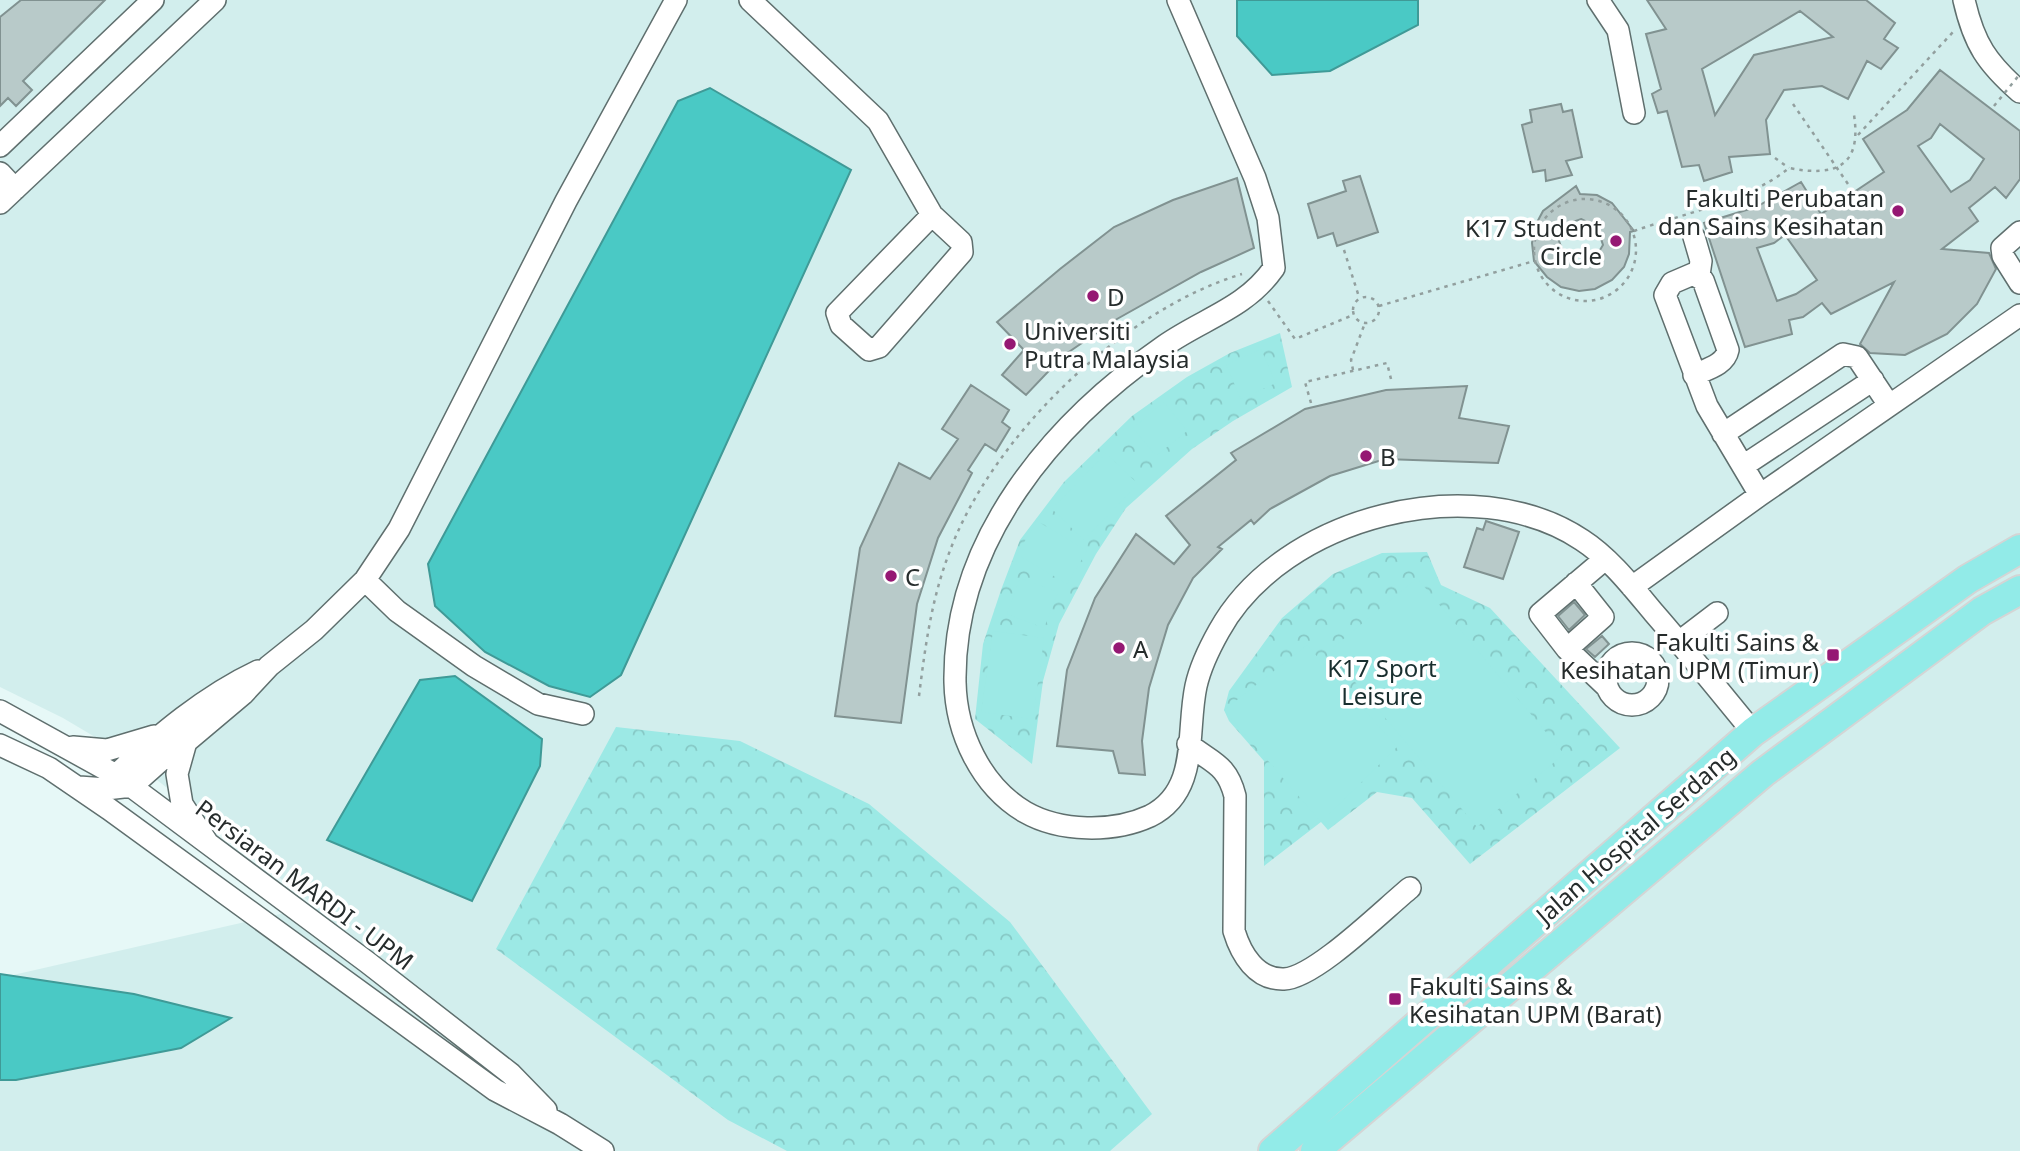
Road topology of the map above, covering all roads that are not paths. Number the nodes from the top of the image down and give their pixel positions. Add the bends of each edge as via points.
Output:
1 (153, 0) edge
2 (215, 0) edge
3 (676, 0) edge
4 (750, 0) edge
5 (1178, 0) edge
6 (1598, 0) edge
7 (1966, 8) edge
8 (2020, 92) edge
9 (1634, 113) dead end
10 (0, 146) edge
11 (0, 173) edge
12 (8, 196) edge
13 (932, 215) junction
14 (2020, 232) edge
15 (1694, 237) dead end
16 (1699, 275) junction
17 (2020, 282) edge
18 (2020, 315) edge
19 (1693, 375) junction
20 (1873, 380) junction
21 (1889, 405) junction
22 (1723, 434) junction
23 (1743, 466) junction
24 (1760, 495) junction
25 (2020, 550) edge
26 (1605, 559) junction
27 (365, 580) junction
28 (1576, 583) junction
29 (1632, 587) junction
30 (2020, 590) edge
31 (1717, 613) dead end
32 (1684, 648) junction
33 (1567, 649) junction
34 (269, 666) junction
35 (1658, 680) junction
36 (1607, 687) junction
37 (243, 695) junction
38 (0, 711) edge
39 (583, 714) dead end
40 (1753, 732) junction
41 (159, 734) junction
42 (1188, 744) junction
43 (0, 745) edge
44 (64, 746) junction
45 (122, 783) junction
46 (76, 787) junction
47 (129, 824) junction
48 (207, 842) junction
49 (1410, 888) dead end
50 (560, 1124) junction
51 (603, 1151) edge
52 (1273, 1151) edge
53 (1315, 1151) edge

1 - 10 street
2 - 12 street
3 - 27 street via 566,201 399,529
4 - 13 street via 878,121
5 - 42 street via 1255,178 1268,218 1274,268 1259,288 1167,344 1119,380 1026,474 978,560 955,653 955,689 961,727 992,785 1010,803 1037,818 1099,828 1149,816 1168,805 1184,783
6 - 9 street via 1618,30
7 - 8 street via 1985,57
11 - 12 street
13 - 13 street via 961,242 962,252 879,347 869,350 841,325 837,313
14 - 17 street via 2002,248
15 - 16 street via 1701,261
16 - 19 street via 1728,350 1720,363
16 - 19 street via 1672,283 1665,295
18 - 21 street
19 - 22 street
20 - 21 street
20 - 22 street via 1857,357 1843,355
20 - 23 street
21 - 24 street
22 - 23 street
23 - 24 street
24 - 29 street
25 - 40 main road, Jalan Hospital Serdang via 1968,579
26 - 28 street
26 - 29 street
26 - 42 street via 1584,541 1528,513 1489,509 1386,513 1329,534 1267,575 1220,629 1197,683
27 - 34 street
27 - 39 street via 397,611 474,666 538,704
28 - 33 street via 1603,617
28 - 33 street via 1540,614
29 - 32 street
30 - 53 main road, Jalan Hospital Serdang via 1982,611 1763,773
31 - 32 street
32 - 35 street
32 - 40 street
33 - 36 street
34 - 37 street
34 - 41 street via 236,681
35 - 36 street via 1651,696 1635,705 1618,701
35 - 36 street via 1648,658 1633,653 1611,663
37 - 45 street
37 - 48 street via 186,742 177,774 182,804
38 - 44 street, Persiaran MARDI - UPM
40 - 52 main road, Jalan Hospital Serdang
41 - 44 street via 107,750
41 - 45 street
42 - 49 street via 1222,766 1231,780 1235,796 1234,931 1252,966 1268,976 1286,979 1307,971
43 - 46 street, Persiaran MARDI - UPM via 49,768
44 - 45 street, Persiaran MARDI - UPM
45 - 46 street
45 - 47 street
45 - 48 street, Persiaran MARDI - UPM
46 - 47 street, Persiaran MARDI - UPM
47 - 50 street, Persiaran MARDI - UPM via 495,1090
48 - 50 street, Persiaran MARDI - UPM via 511,1074
50 - 51 street, Persiaran MARDI - UPM

